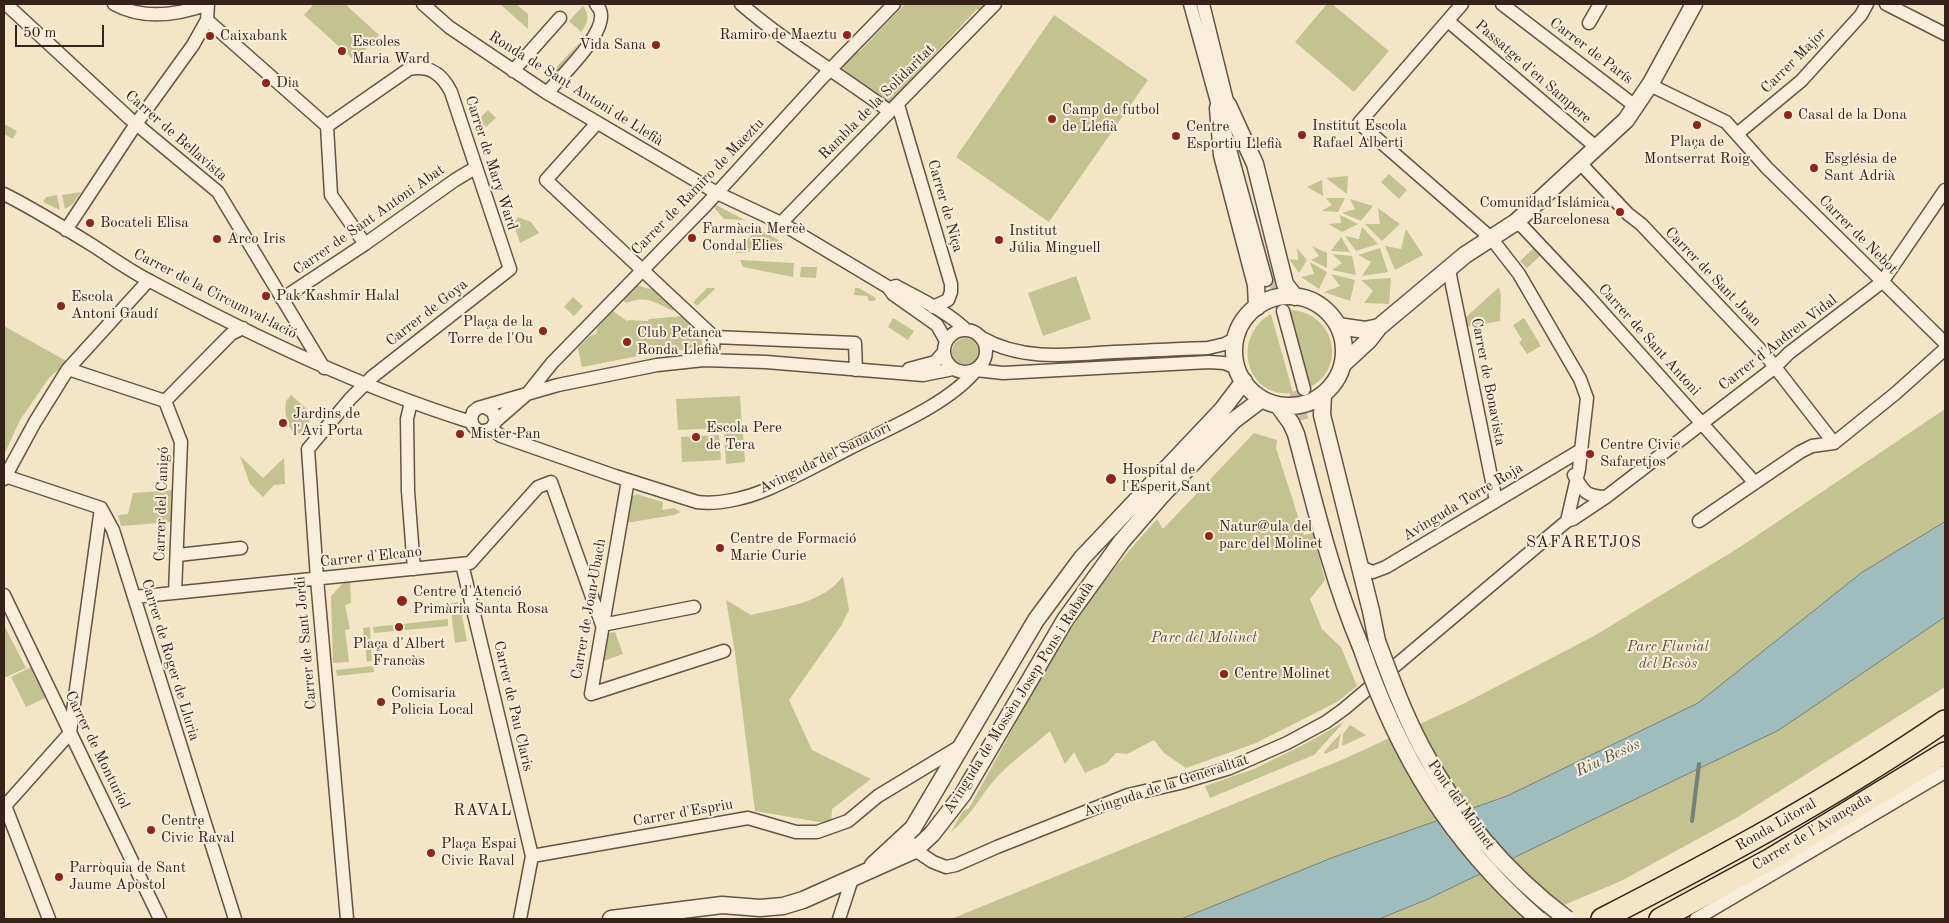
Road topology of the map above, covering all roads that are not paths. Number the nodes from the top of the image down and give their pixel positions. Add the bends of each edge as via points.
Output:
1 (6, 4) edge
2 (114, 4) edge
3 (208, 4) edge
4 (596, 4) edge
5 (741, 4) edge
6 (894, 4) edge
7 (996, 4) edge
8 (1190, 4) edge
9 (1203, 4) edge
10 (1462, 4) edge
11 (1502, 4) edge
12 (1600, 4) edge
13 (1694, 4) edge
14 (1867, 4) edge
15 (1886, 4) edge
16 (432, 7) edge
17 (560, 18) dead end
18 (207, 20) junction
19 (1448, 21) junction
20 (1589, 23) dead end
21 (1945, 34) edge
22 (831, 69) junction
23 (513, 71) junction
24 (1650, 85) junction
25 (546, 93) junction
26 (1223, 106) junction
27 (1635, 106) junction
28 (894, 108) junction
29 (597, 123) junction
30 (136, 124) junction
31 (327, 126) junction
32 (1737, 134) junction
33 (1597, 148) junction
34 (1580, 163) junction
35 (475, 168) junction
36 (1945, 190) edge
37 (717, 193) junction
38 (4, 194) edge
39 (1516, 222) junction
40 (781, 223) junction
41 (66, 230) junction
42 (1491, 238) junction
43 (365, 244) junction
44 (510, 269) joint
45 (642, 269) junction
46 (1449, 270) junction
47 (1270, 279) tunnel mouth
48 (148, 280) junction
49 (1882, 282) junction
50 (888, 287) junction
51 (1295, 296) junction
52 (282, 299) junction
53 (933, 307) junction
54 (1257, 307) junction
55 (1279, 312) tunnel mouth
56 (1338, 326) junction
57 (243, 328) junction
58 (1379, 328) junction
59 (966, 330) junction
60 (714, 337) junction
61 (982, 338) junction
62 (1236, 338) junction
63 (1945, 343) edge
64 (945, 347) junction
65 (1945, 349) edge
66 (1014, 351) junction
67 (712, 360) junction
68 (1343, 364) junction
69 (324, 368) junction
70 (1774, 368) junction
71 (68, 369) junction
72 (953, 369) junction
73 (856, 370) junction
74 (976, 370) junction
75 (1028, 371) junction
76 (892, 372) junction
77 (1240, 375) junction
78 (364, 384) junction
79 (1300, 390) tunnel mouth
80 (528, 393) junction
81 (1323, 395) junction
82 (1262, 399) junction
83 (165, 401) junction
84 (410, 402) junction
85 (1278, 405) junction
86 (485, 407) junction
87 (471, 422) junction
88 (1702, 423) junction
89 (494, 425) junction
90 (1834, 443) junction
91 (1581, 450) junction
92 (1564, 460) junction
93 (4, 477) edge
94 (1576, 479) junction
95 (628, 480) junction
96 (1755, 483) junction
97 (1606, 497) junction
98 (1496, 501) junction
99 (101, 508) junction
100 (1567, 521) junction
101 (1700, 522) dead end
102 (242, 548) dead end
103 (178, 555) junction
104 (462, 564) junction
105 (1360, 567) junction
106 (414, 569) junction
107 (317, 579) junction
108 (175, 593) junction
109 (4, 596) edge
110 (134, 597) junction
111 (694, 607) dead end
112 (602, 626) junction
113 (1377, 640) junction
114 (1361, 646) junction
115 (724, 651) dead end
116 (1945, 721) edge
117 (70, 733) junction
118 (962, 745) junction
119 (1945, 753) edge
120 (1945, 772) edge
121 (4, 805) edge
122 (906, 834) junction
123 (915, 850) junction
124 (532, 856) junction
125 (867, 871) junction
126 (852, 879) junction
127 (49, 919) edge
128 (160, 919) edge
129 (235, 919) edge
130 (347, 919) edge
131 (520, 919) edge
132 (611, 919) edge
133 (839, 919) edge
134 (1538, 919) edge
135 (1567, 919) edge
136 (1602, 919) edge
137 (1660, 919) edge
138 (1696, 919) edge

1 - 30 street, Carrer de Bellavista
2 - 3 street via 126,10 162,15
3 - 18 street
4 - 25 street via 601,16 595,35
5 - 22 street via 768,28
6 - 22 street, Carrer de Ramiro de Maeztu
7 - 28 street, Rambla de la Solidaritat
8 - 26 street
9 - 26 street
10 - 19 street
11 - 27 street, Carrer de París
12 - 20 street
13 - 24 street
14 - 32 street, Carrer Major via 1806,76
15 - 21 street
16 - 23 street, Ronda de Sant Antoni de Llefià via 449,27
17 - 23 street
18 - 30 street via 193,45
18 - 31 street
19 - 33 street, Passatge d'en Sampere
19 - 42 street via 1360,123
22 - 28 street
22 - 37 street, Carrer de Ramiro de Maeztu
23 - 25 street, Ronda de Sant Antoni de Llefià
24 - 27 street
24 - 32 street, Carrer de Nebot via 1726,122
25 - 29 street, Ronda de Sant Antoni de Llefià
26 - 47 street
26 - 51 street via 1254,164 1286,284
26 - 54 street via 1222,155 1256,285
27 - 33 street via 1626,120
28 - 40 street, Rambla de la Solidaritat
28 - 53 street, Carrer de Niça via 951,284 948,300
29 - 37 street, Ronda de Sant Antoni de Llefià
29 - 45 street via 546,180
30 - 41 street
30 - 52 street, Carrer de Bellavista via 218,192
31 - 35 street, Carrer de Mary Ward via 409,70 435,71 451,92
31 - 43 street via 331,195
32 - 49 street, Carrer de Nebot
33 - 34 street
34 - 39 street
34 - 70 street, Carrer de Sant Joan via 1713,299
35 - 43 street, Carrer de Sant Antoni Abat
35 - 44 street, Carrer de Mary Ward
36 - 49 street, Carrer d'Andreu Vidal
37 - 40 street, Ronda de Sant Antoni de Llefià
37 - 45 street, Carrer de Ramiro de Maeztu
38 - 41 street, Carrer de la Circumval·lació
39 - 42 street
39 - 88 street, Carrer de Sant Antoni via 1588,296
40 - 50 street, Ronda de Sant Antoni de Llefià
41 - 48 street, Carrer de la Circumval·lació
42 - 46 street
42 - 91 street via 1519,274 1580,379 1586,398
43 - 52 street, Carrer de Sant Antoni Abat
44 - 78 street, Carrer de Goya
45 - 60 street
45 - 80 street, Carrer de Ramiro de Maeztu via 552,363
46 - 58 street
46 - 98 street, Carrer de Bonavista
48 - 57 street, Carrer de la Circumval·lació
48 - 71 street
49 - 63 street, Carrer de Nebot
49 - 70 street, Carrer d'Andreu Vidal
50 - 53 street via 896,286
50 - 64 street via 937,325
51 - 54 street via 1269,300
51 - 56 street via 1313,301 1328,312
52 - 69 street, Carrer de Bellavista
53 - 59 street
54 - 62 street via 1244,321
55 - 79 street
56 - 58 street via 1365,330
56 - 68 street via 1344,351
57 - 69 street, Carrer de la Circumval·lació
57 - 83 street via 232,334
58 - 68 street
59 - 61 street
59 - 64 street via 953,333
60 - 67 street
60 - 73 street via 855,343
61 - 66 street
61 - 74 street via 986,355
62 - 66 street via 1208,348 1042,355
62 - 77 street via 1234,353
64 - 72 street via 945,359
64 - 76 street via 935,362
65 - 90 street
66 - 75 street via 1021,356
67 - 73 street
67 - 80 street via 657,365
68 - 81 street
69 - 78 street, Carrer de la Circumval·lació
70 - 88 street, Carrer d'Andreu Vidal
70 - 90 street, Carrer de Sant Joan
71 - 83 street
71 - 93 street
72 - 74 street via 965,373
72 - 76 street via 923,375
73 - 76 street
74 - 75 street
74 - 95 street, Avinguda del Sanatori via 964,384 938,402 766,490 708,504
75 - 77 street via 1209,362 1224,363
77 - 82 street
77 - 118 street, Avinguda de Mossèn Josep Pons i Rabadà via 1222,410 1082,558 1036,620
78 - 84 street
78 - 107 street, Carrer de Sant Jordi via 308,449
80 - 86 street
80 - 89 street, Carrer de Ramiro de Maeztu
81 - 85 street via 1294,406
81 - 105 street, Pont del Molinet via 1322,414
82 - 85 street
82 - 123 street, Avinguda de Mossèn Josep Pons i Rabadà via 1232,421 1122,541 1065,620 963,794
83 - 103 street, Carrer del Canigó via 181,442
84 - 87 street
84 - 106 street via 407,419 408,482
85 - 114 street, Pont del Molinet via 1296,434 1332,571
86 - 87 street via 473,412
86 - 89 street via 493,412
87 - 89 street via 480,432
88 - 96 street, Carrer de Sant Antoni
88 - 97 street, Carrer d'Andreu Vidal
89 - 95 street, Avinguda del Sanatori via 500,436
90 - 96 street via 1812,446 1800,452
91 - 92 street, Avinguda Torre Roja
91 - 94 street
92 - 94 street
92 - 98 street, Avinguda Torre Roja
93 - 99 street
94 - 97 street via 1582,490 1591,496
94 - 100 street
95 - 112 street, Carrer de Joan Ubach
96 - 101 street
97 - 100 street, Carrer d'Andreu Vidal
98 - 105 street, Avinguda Torre Roja via 1386,567 1373,572
99 - 110 street, Carrer de Roger de Lluria via 114,533
99 - 117 street
100 - 123 street, Avinguda de la Generalitat via 1344,710 1287,743 1230,768 1128,795 956,866 946,867 933,862
102 - 103 street
103 - 108 street, Carrer del Canigó
104 - 106 street, Carrer d'Elcano
104 - 112 street via 470,563 538,487 551,482
104 - 124 street, Carrer de Pau Claris
105 - 113 street, Pont del Molinet
106 - 107 street, Carrer d'Elcano
107 - 108 street, Carrer d'Elcano
107 - 130 street, Carrer de Sant Jordi
108 - 110 street, Carrer d'Elcano
109 - 117 street, Carrer de Monturiol
110 - 129 street, Carrer de Roger de Lluria
111 - 112 street
112 - 115 street, Carrer de Joan Ubach via 591,694
113 - 114 street, Pont del Molinet via 1365,613 1308,425
113 - 135 street, Pont del Molinet, bridge via 1420,746 1444,787 1506,866 1539,898
114 - 134 street, Pont del Molinet, bridge via 1387,718 1430,796 1490,873
116 - 136 highway, Ronda Litoral via 1758,837
117 - 121 street
117 - 128 street, Carrer de Monturiol
118 - 122 street, Avinguda de Mossèn Josep Pons i Rabadà via 913,828
118 - 124 street, Carrer d'Espriu via 878,796 848,821 817,832 801,833 748,818
119 - 137 highway, Ronda Litoral via 1771,859
120 - 138 street, Carrer de l'Avançada
121 - 127 street
122 - 123 street, Avinguda de la Generalitat
122 - 125 street, Avinguda de Mossèn Josep Pons i Rabadà
123 - 125 street, Avinguda de Mossèn Josep Pons i Rabadà
124 - 131 street, Carrer de Pau Claris
125 - 126 street, Avinguda de Mossèn Josep Pons i Rabadà
126 - 132 street via 784,906 722,905
126 - 133 street

